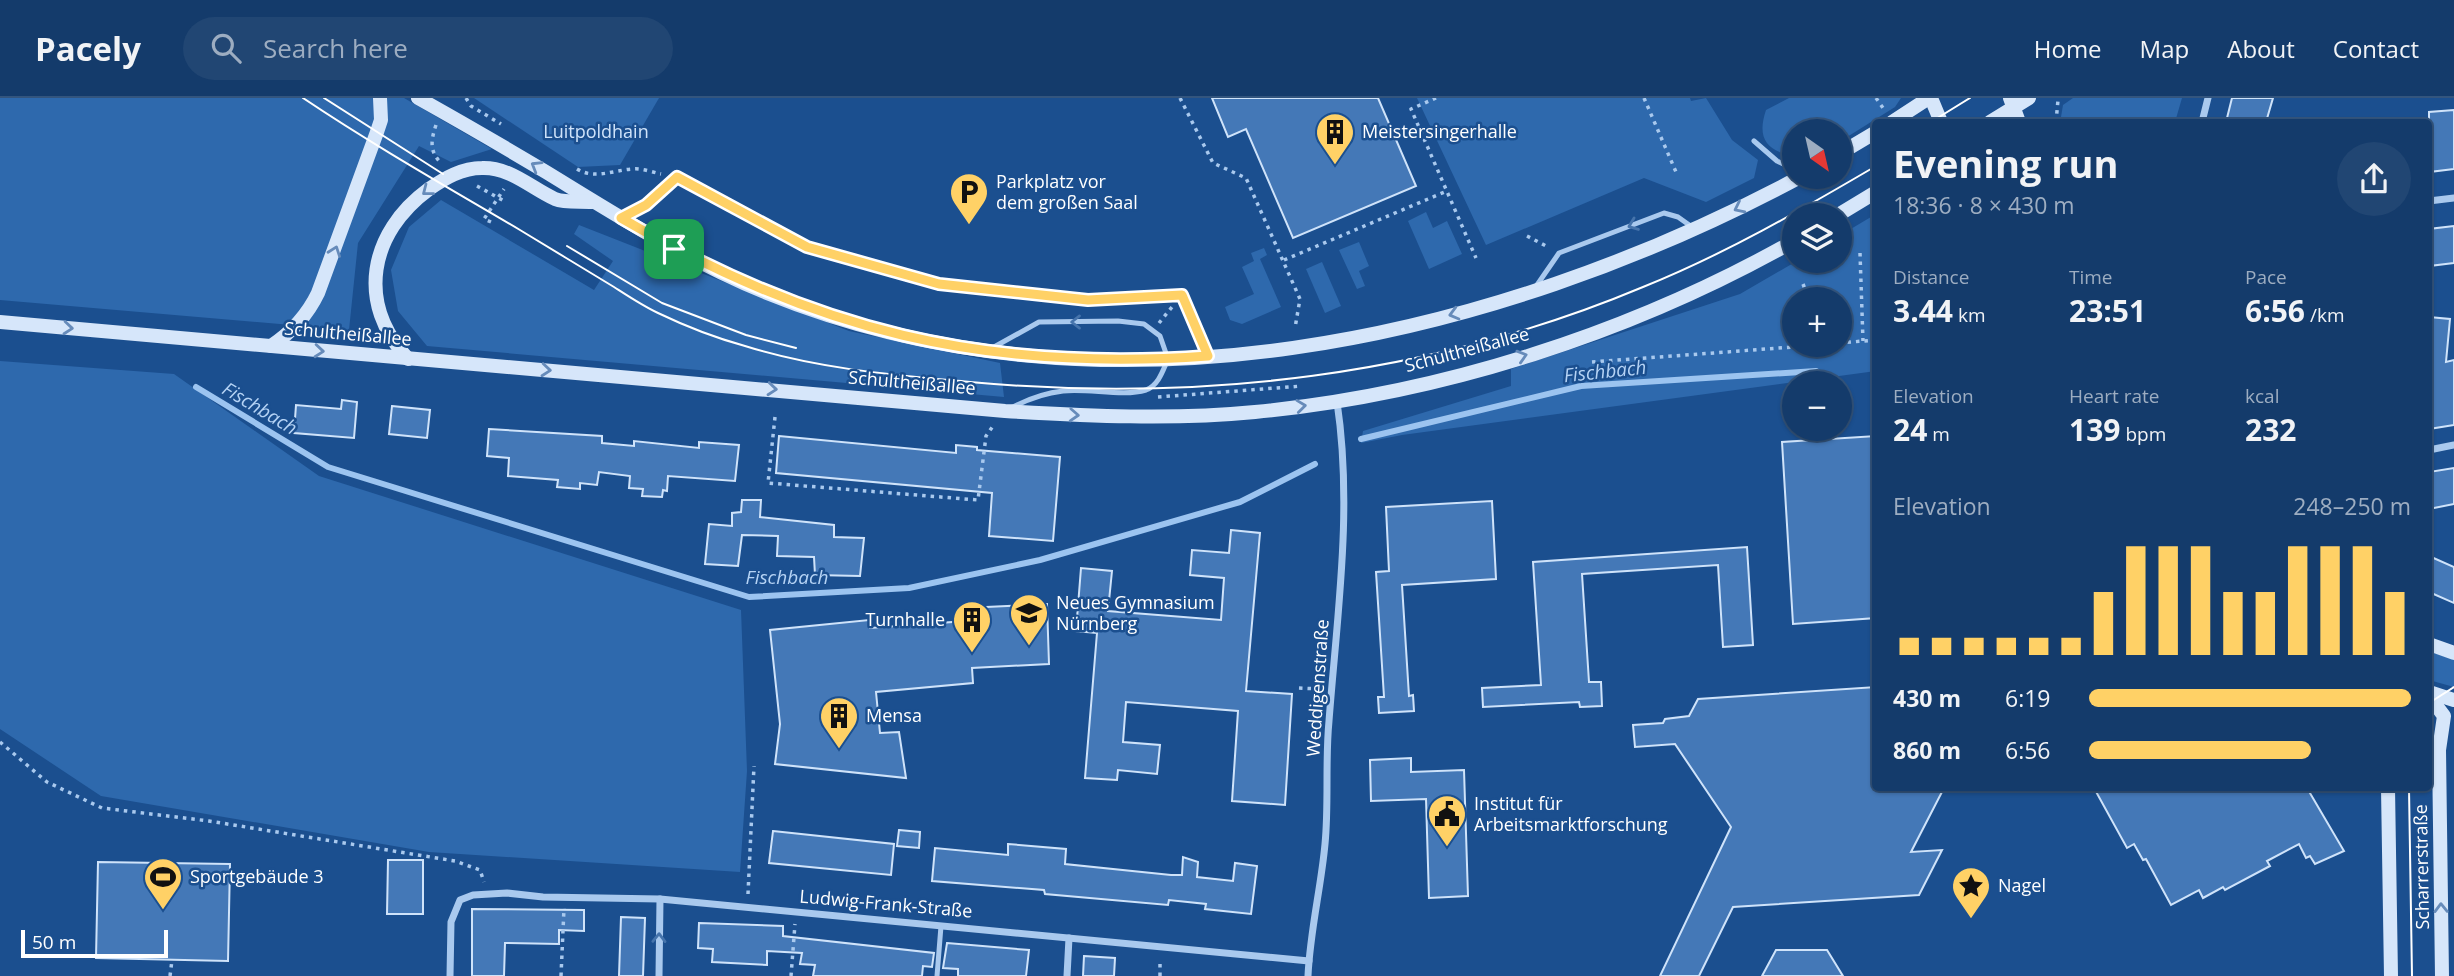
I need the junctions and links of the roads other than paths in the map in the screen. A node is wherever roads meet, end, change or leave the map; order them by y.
1 (380, 98) edge
2 (418, 98) edge
3 (1930, 98) edge
4 (2029, 98) edge
5 (2208, 98) edge
6 (2011, 103) edge
7 (1897, 119) edge
8 (1940, 119) edge
9 (1993, 119) edge
10 (2203, 119) edge
11 (1872, 134) edge
12 (1754, 141) dead end
13 (1852, 146) edge
14 (1782, 163) edge
15 (1782, 186) edge
16 (1872, 194) edge
17 (2454, 198) edge
18 (2432, 201) edge
19 (594, 202) junction
20 (1852, 207) edge
21 (621, 218) junction
22 (1695, 229) junction
23 (1782, 247) edge
24 (1532, 291) junction
25 (0, 322) edge
26 (271, 346) junction
27 (985, 352) junction
28 (1208, 356) junction
29 (408, 359) junction
30 (1168, 359) junction
31 (1337, 401) junction
32 (1005, 411) junction
33 (2454, 445) edge
34 (2432, 449) edge
35 (2432, 646) edge
36 (2454, 653) edge
37 (2432, 696) edge
38 (2451, 707) edge
39 (2388, 791) edge
40 (660, 899) junction
41 (941, 926) junction
42 (1069, 938) junction
43 (1309, 961) junction
44 (450, 976) edge
45 (659, 976) edge
46 (937, 976) edge
47 (1067, 976) edge
48 (1308, 976) edge
49 (2391, 976) edge
50 (2442, 976) edge

26 -> 1 main road
19 -> 2 main road
3 - 7 main road
3 - 8 main road
4 - 6 main road
5 - 10 street
6 - 9 main road
11 - 13 main road
12 - 14 lane
15 -> 22 main road
16 - 20 main road
17 - 18 street
19 - 21 main road
19 -> 29 main road
21 - 27 main road
21 - 28 lane
22 - 24 main road
22 -> 24 lane
31 -> 23 main road, Schultheißallee
24 -> 28 main road
25 -> 26 main road, Schultheißallee
26 -> 29 main road, Schultheißallee
27 - 30 main road
30 -> 27 lane
28 - 30 main road
29 -> 32 main road, Schultheißallee
30 - 32 lane
32 -> 31 main road, Schultheißallee
31 - 43 street, Weddigenstraße
33 - 34 street
35 - 36 main road
37 - 38 main road, Scharrerstraße
50 -> 38 main road, Scharrerstraße
39 - 49 main road, Scharrerstraße
40 - 41 street, Ludwig-Frank-Straße
40 - 44 street, Ludwig-Frank-Straße
45 -> 40 street
41 - 42 street, Ludwig-Frank-Straße
41 - 46 lane
42 - 43 street, Ludwig-Frank-Straße
42 - 47 street
43 - 48 street, Weddigenstraße

